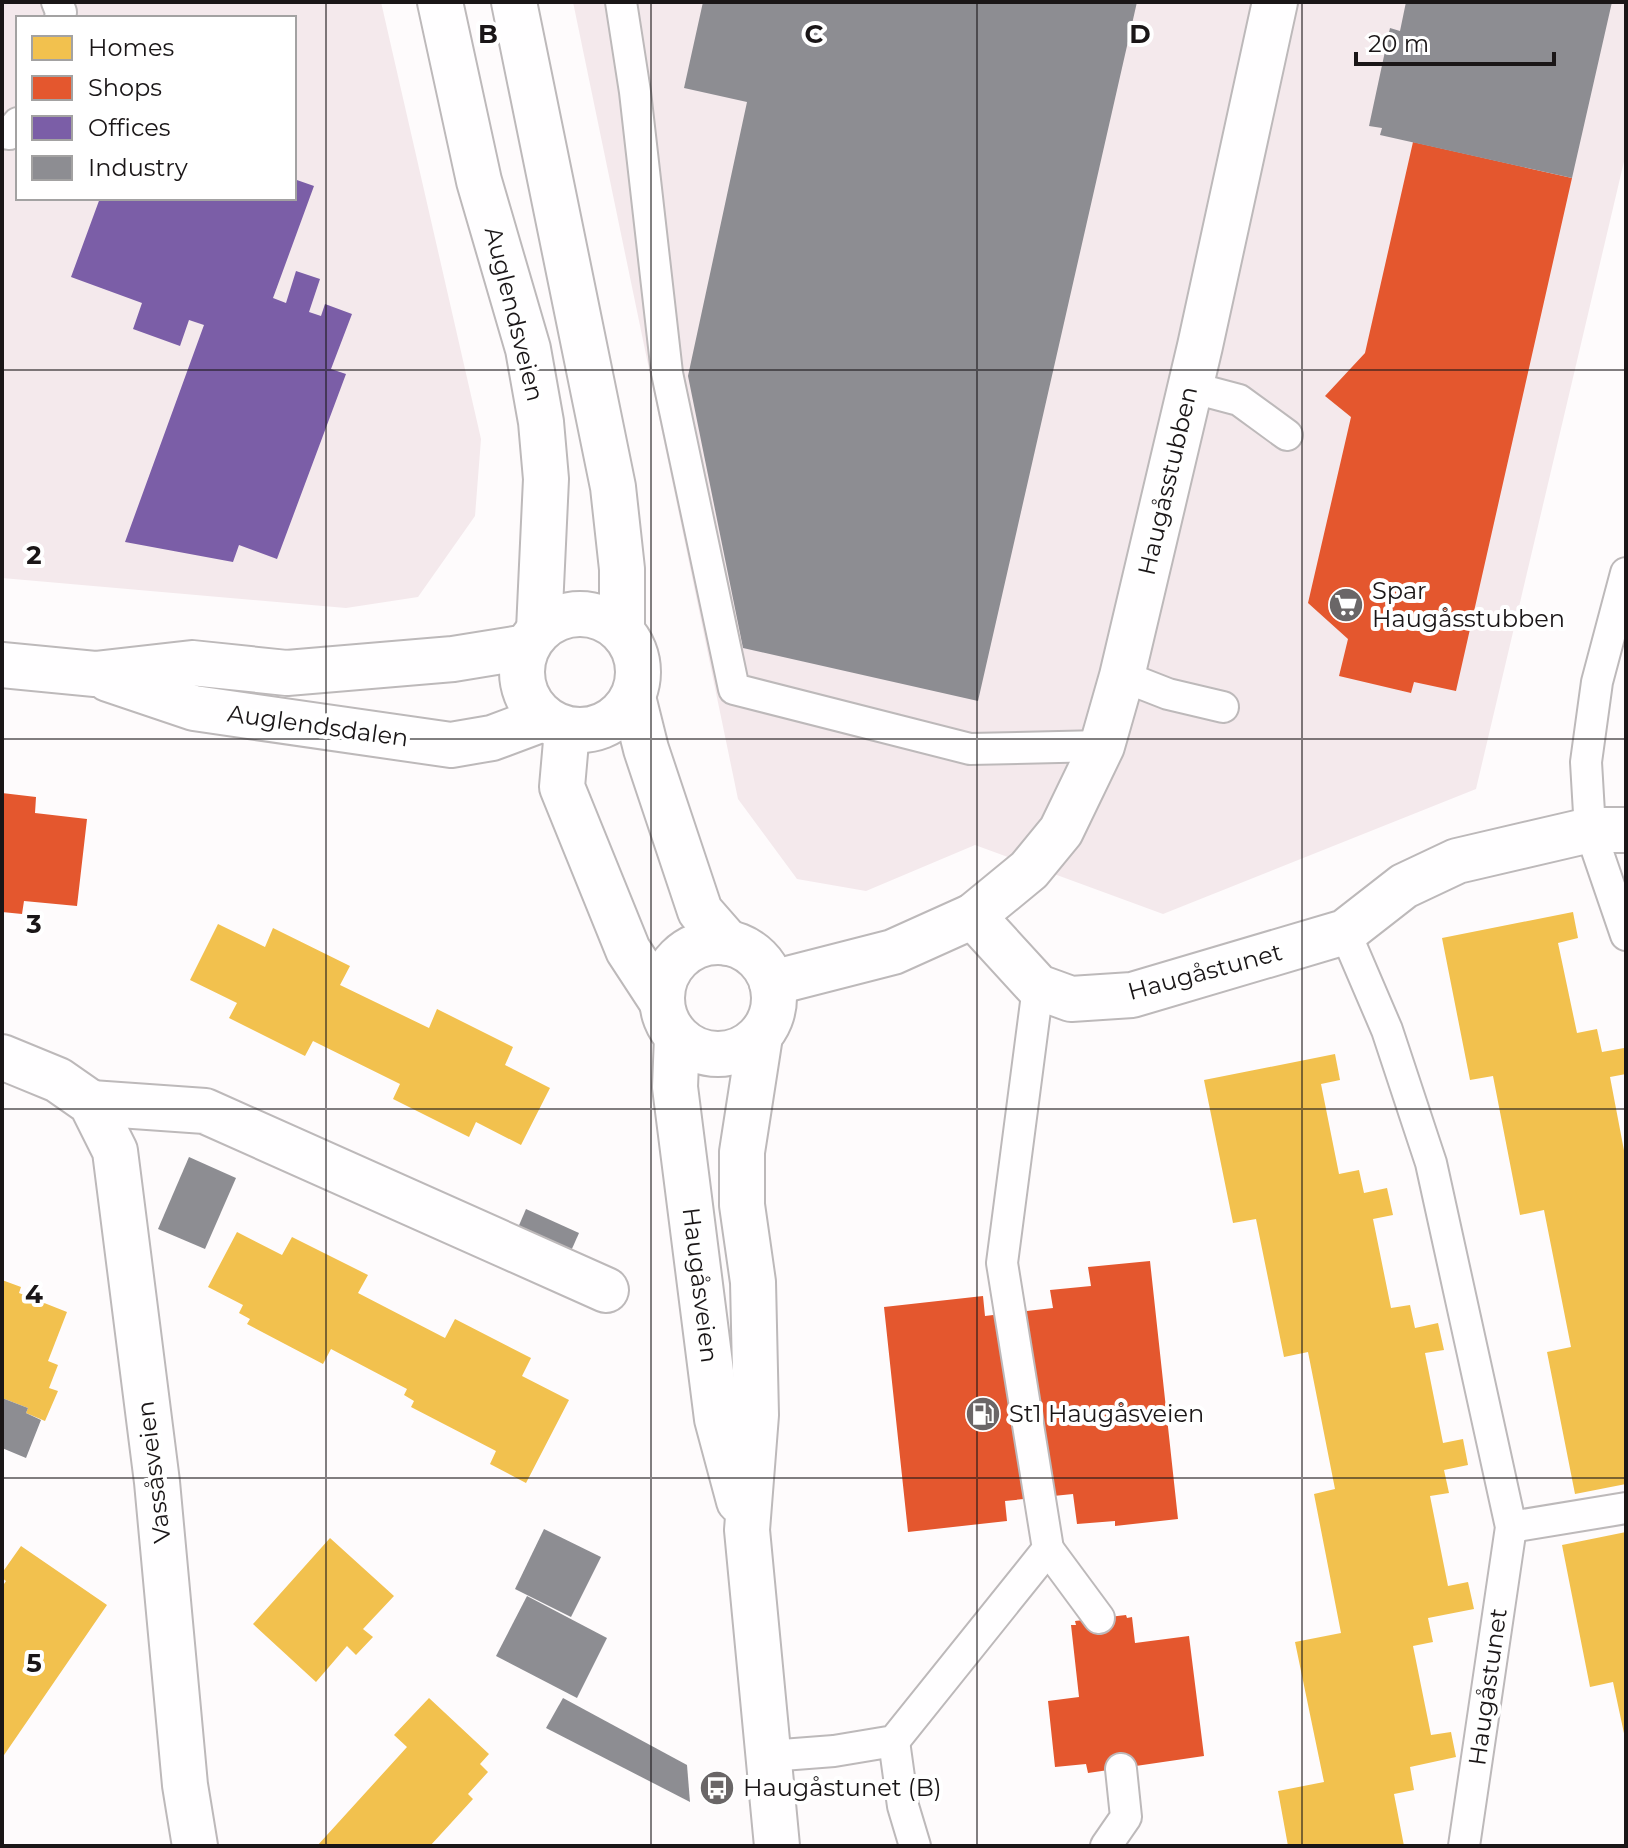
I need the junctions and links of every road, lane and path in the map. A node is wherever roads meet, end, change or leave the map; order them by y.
1 (440, 2) edge
2 (514, 2) edge
3 (621, 2) edge
4 (1275, 2) edge
5 (1190, 387) junction
6 (1287, 435) dead end
7 (1626, 573) edge
8 (622, 631) junction
9 (533, 638) junction
10 (2, 665) edge
11 (95, 674) junction
12 (1122, 676) junction
13 (633, 697) junction
14 (1223, 707) dead end
15 (555, 724) junction
16 (1102, 746) junction
17 (1608, 830) edge
18 (973, 916) junction
19 (1345, 932) junction
20 (1626, 935) edge
21 (728, 943) junction
22 (772, 983) junction
23 (1038, 987) junction
24 (670, 1019) junction
25 (760, 1036) junction
26 (2, 1057) edge
27 (91, 1103) junction
28 (606, 1290) dead end
29 (1626, 1508) edge
30 (1511, 1527) junction
31 (747, 1530) junction
32 (1048, 1549) junction
33 (1099, 1618) dead end
34 (894, 1741) junction
35 (769, 1756) junction
36 (1121, 1769) dead end
37 (195, 1846) edge
38 (777, 1846) edge
39 (915, 1846) edge
40 (1106, 1846) edge
41 (1464, 1846) edge

1 - 9 main road, Auglendsveien
2 - 8 main road
3 - 16 lane
4 - 5 main road, Haugåsstubben
5 - 6 lane
5 - 12 main road, Haugåsstubben
7 - 17 lane
8 - 9 main road
8 - 13 main road
9 - 11 main road, Auglendsdalen
9 - 15 main road
10 - 11 main road, Auglendsdalen
11 - 15 main road, Auglendsdalen
12 - 14 lane
12 - 16 main road, Haugåsstubben
13 - 15 main road
13 - 21 main road
15 - 24 main road
16 - 18 main road, Haugåsstubben
17 - 19 main road, Haugåstunet
17 - 20 lane
18 - 22 main road
18 - 23 main road
19 - 23 main road, Haugåstunet
19 - 30 lane, Haugåstunet
21 - 22 main road
21 - 24 main road
22 - 25 main road
23 - 32 lane
24 - 25 main road
24 - 31 main road, Haugåsveien
25 - 31 main road, Haugåsveien
26 - 27 main road, Vassåsveien
27 - 28 main road
27 - 37 main road, Vassåsveien
29 - 30 lane
30 - 41 lane, Haugåstunet
31 - 35 main road, Haugåsveien
32 - 33 lane
32 - 34 lane
34 - 35 lane
34 - 39 lane
35 - 38 main road, Haugåsveien
36 - 40 lane

